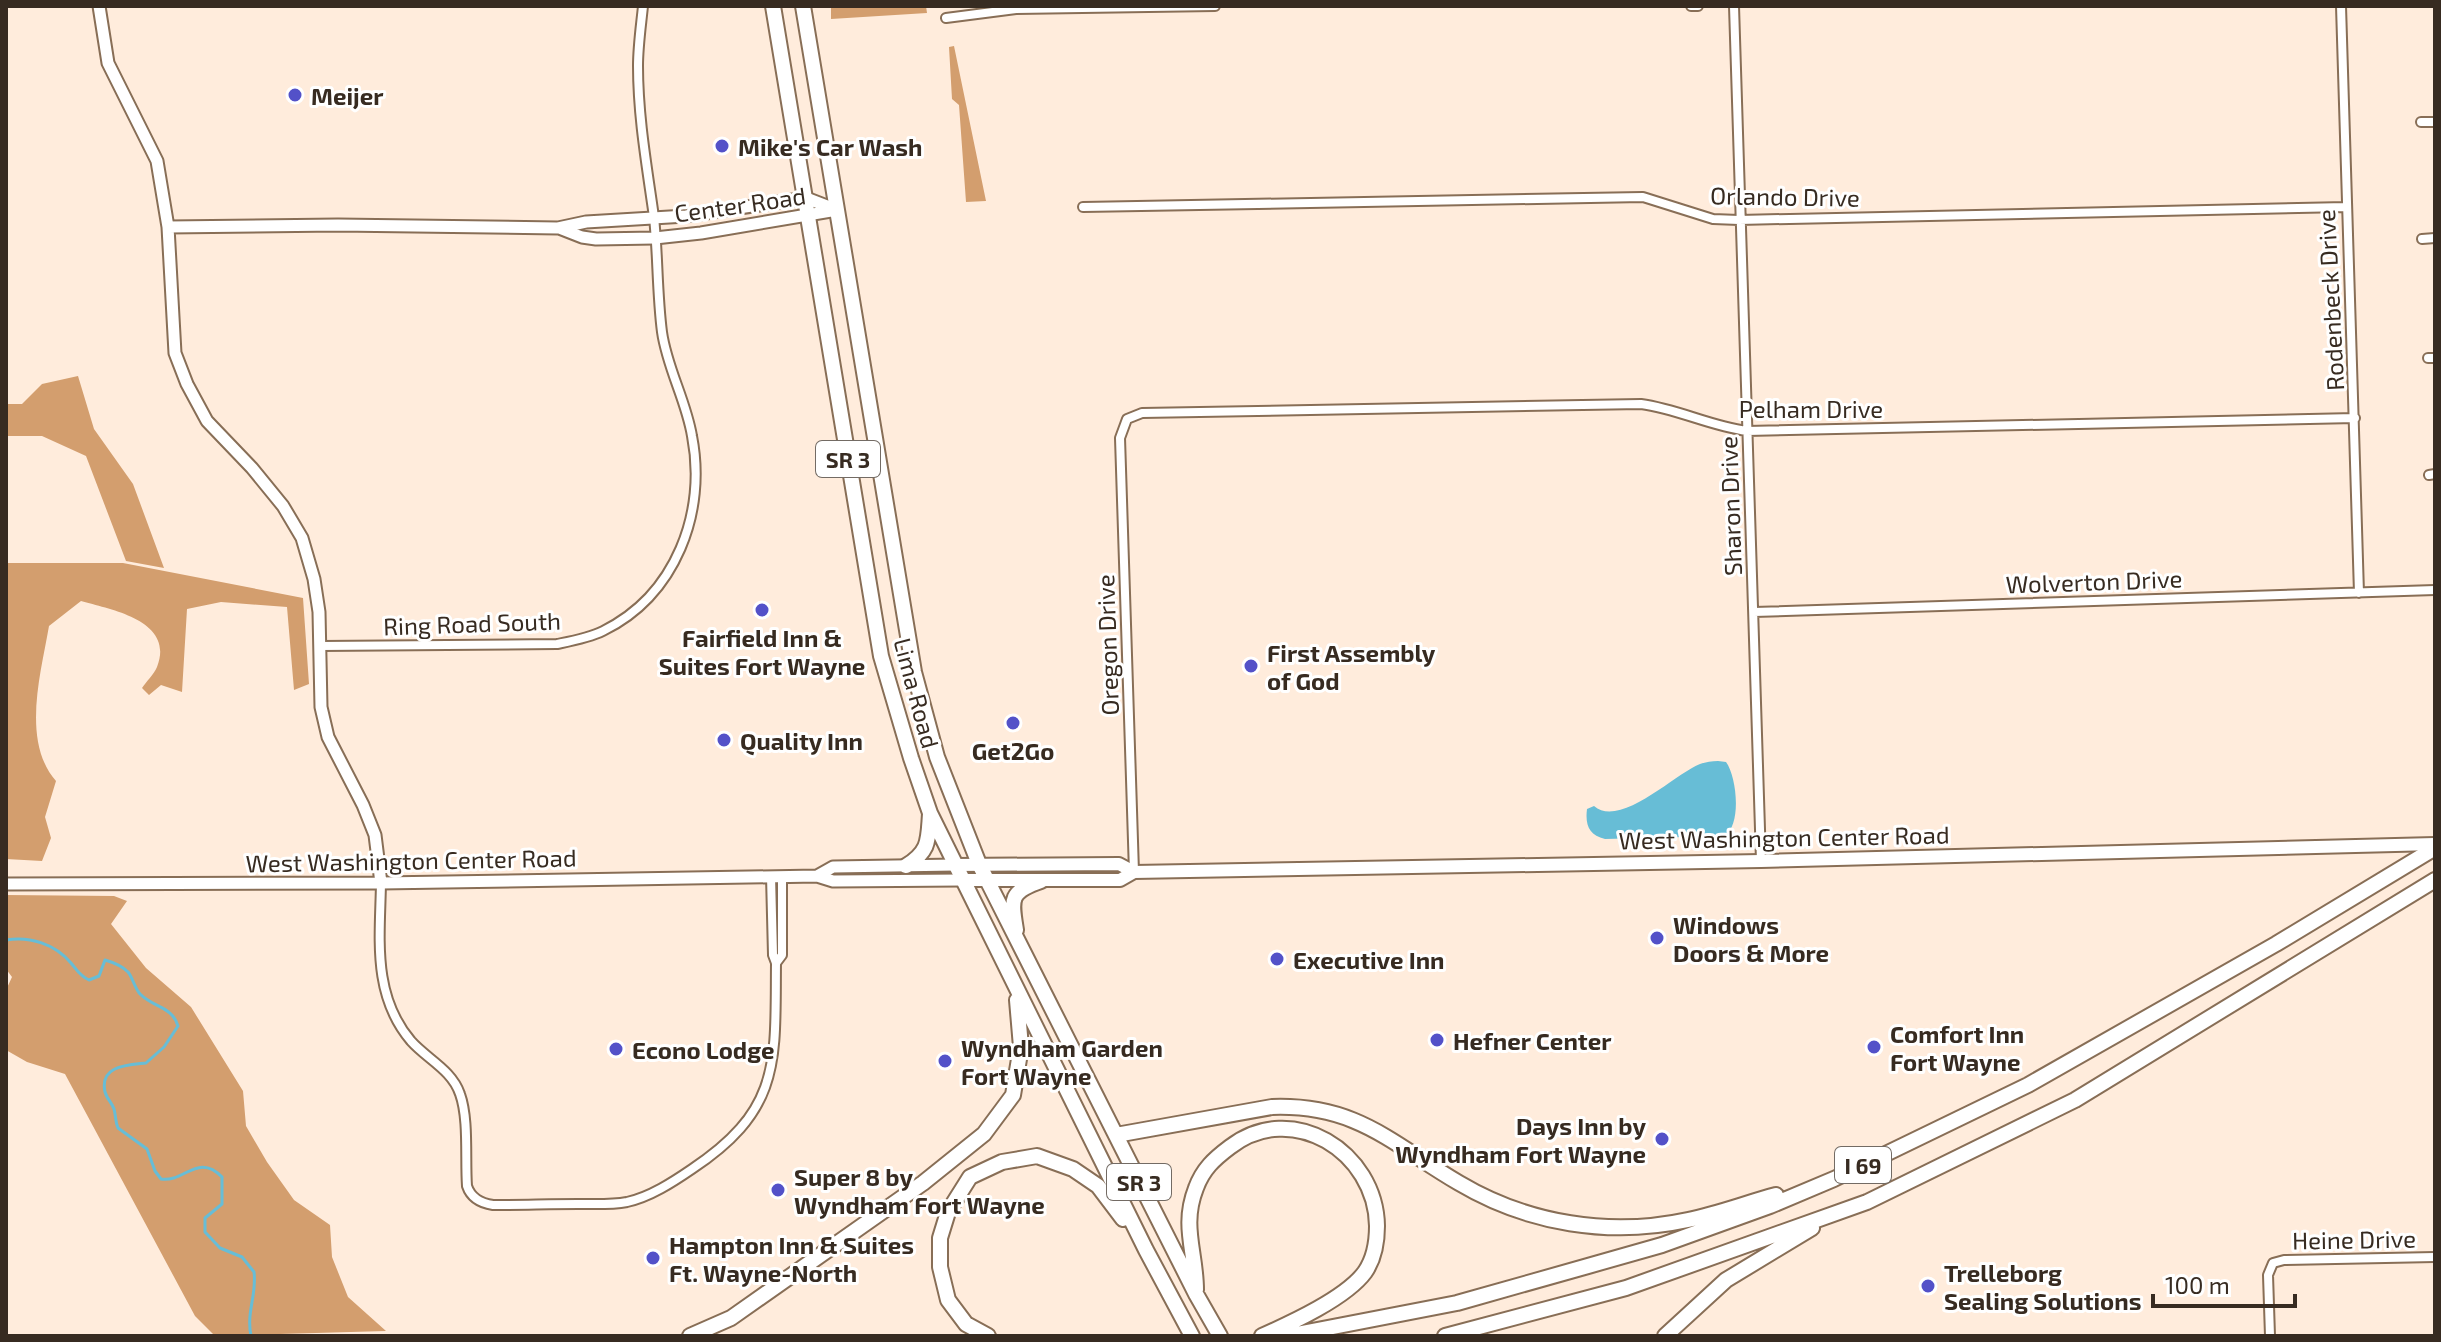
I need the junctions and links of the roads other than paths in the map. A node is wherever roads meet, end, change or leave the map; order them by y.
1 (99, 6) edge
2 (643, 6) edge
3 (773, 6) edge
4 (803, 6) edge
5 (1215, 6) edge
6 (1691, 6) edge
7 (1698, 6) edge
8 (1734, 6) edge
9 (2341, 6) edge
10 (946, 18) dead end
11 (2421, 122) dead end
12 (2435, 122) edge
13 (806, 198) junction
14 (1083, 207) dead end
15 (2346, 207) junction
16 (837, 210) junction
17 (809, 217) junction
18 (654, 219) junction
19 (1739, 220) junction
20 (168, 227) junction
21 (558, 228) junction
22 (655, 238) junction
23 (2435, 238) edge
24 (2422, 239) dead end
25 (2355, 418) junction
26 (1127, 419) joint
27 (1747, 431) junction
28 (2435, 590) edge
29 (2359, 593) junction
30 (1754, 612) junction
31 (321, 646) junction
32 (930, 813) junction
33 (2435, 846) edge
34 (1761, 861) junction
35 (979, 864) junction
36 (955, 865) junction
37 (906, 866) junction
38 (1134, 872) junction
39 (777, 876) junction
40 (817, 876) junction
41 (962, 880) junction
42 (987, 880) junction
43 (2435, 880) edge
44 (1041, 881) junction
45 (381, 883) junction
46 (6, 884) edge
47 (1019, 947) junction
48 (1016, 991) junction
49 (1116, 1135) junction
50 (1834, 1179) junction
51 (1841, 1211) junction
52 (1146, 1250) junction
53 (2435, 1257) edge
54 (1198, 1298) junction
55 (690, 1336) edge
56 (988, 1336) edge
57 (1192, 1336) edge
58 (1220, 1336) edge
59 (1262, 1336) edge
60 (1286, 1336) edge
61 (1445, 1336) edge
62 (1665, 1336) edge
63 (2270, 1336) edge

1 - 20 street
2 - 18 street, Ring Road South
3 - 13 highway, Lima Road / SR 3
4 - 16 highway, Lima Road / SR 3
5 - 10 street
6 - 7 street
8 - 19 street, Sharon Drive
9 - 15 street, Rodenbeck Drive
11 - 12 street
13 - 16 street, Center Road
13 - 17 highway, Lima Road / SR 3
13 - 18 street, Center Road
14 - 19 street, Orlando Drive
15 - 19 street, Orlando Drive
15 - 25 street, Rodenbeck Drive
16 - 17 street, Center Road
16 - 35 highway, Lima Road / SR 3
17 - 22 street, Center Road
17 - 32 highway, Lima Road / SR 3
18 - 21 street, Center Road
18 - 22 street, Ring Road South
19 - 27 street, Sharon Drive
20 - 21 street, Center Road
20 - 31 street
21 - 22 street, Center Road
22 - 31 street, Ring Road South
23 - 24 street
25 - 27 street, Pelham Drive
25 - 29 street, Rodenbeck Drive
26 - 27 street, Pelham Drive
26 - 38 street, Oregon Drive
27 - 30 street, Sharon Drive
28 - 29 street, Wolverton Drive
29 - 30 street, Wolverton Drive
30 - 34 street, Sharon Drive
31 - 45 street
32 - 36 highway, Lima Road / SR 3
32 - 37 highway
33 - 34 main road, West Washington Center Road
33 - 50 highway, I 69
34 - 38 main road, West Washington Center Road
35 - 36 main road, West Washington Center Road
35 - 38 main road, West Washington Center Road
35 - 42 highway, Lima Road / SR 3
36 - 37 street, West Washington Center Road
36 - 41 highway, Lima Road / SR 3
37 - 40 street, West Washington Center Road
38 - 44 main road, West Washington Center Road
39 - 40 street, West Washington Center Road
39 - 45 street, West Washington Center Road
39 - 45 street
40 - 41 street, West Washington Center Road
41 - 42 main road, West Washington Center Road
41 - 48 highway, Lima Road / SR 3
42 - 44 main road, West Washington Center Road
42 - 47 highway, Lima Road / SR 3
43 - 51 highway, I 69
44 - 47 highway
45 - 46 street, West Washington Center Road
47 - 49 highway, Lima Road / SR 3
48 - 52 highway, Lima Road / SR 3
48 - 55 highway
49 - 50 highway
49 - 54 highway, Lima Road / SR 3
50 - 60 highway, I 69
51 - 61 highway, I 69
51 - 62 highway
52 - 56 highway
52 - 57 highway, Lima Road
53 - 63 street, Heine Drive
54 - 58 highway, Lima Road
54 - 59 highway

